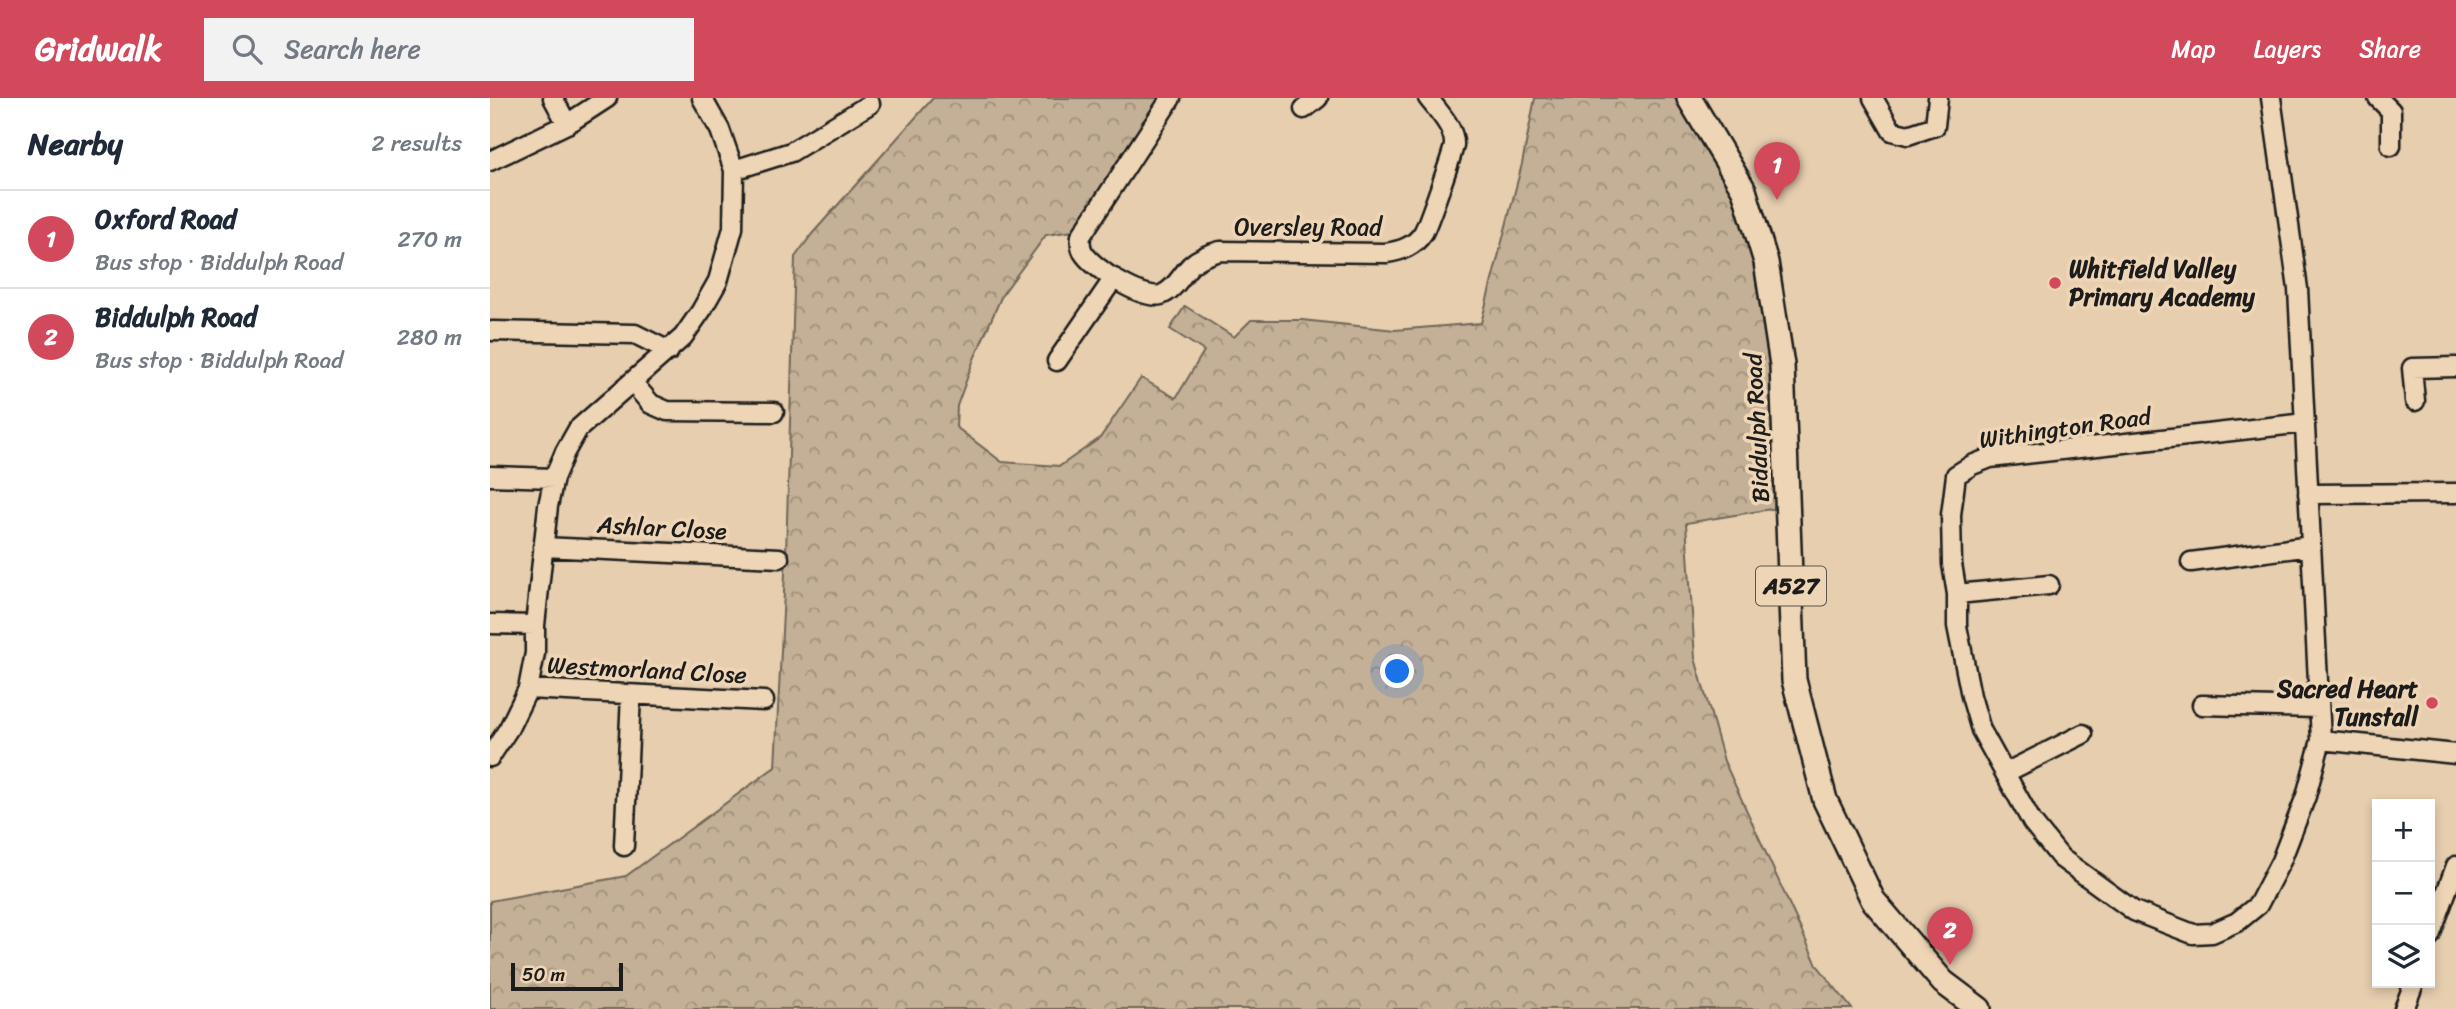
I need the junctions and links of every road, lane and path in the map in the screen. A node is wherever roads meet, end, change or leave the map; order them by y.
1 (553, 98) edge
2 (607, 98) edge
3 (702, 98) edge
4 (1171, 98) edge
5 (1428, 98) edge
6 (1689, 98) edge
7 (1873, 98) edge
8 (1938, 98) edge
9 (2271, 98) edge
10 (2378, 98) edge
11 (870, 104) dead end
12 (567, 124) junction
13 (2390, 145) dead end
14 (490, 161) edge
15 (734, 170) junction
16 (1114, 278) junction
17 (492, 331) dead end
18 (669, 351) junction
19 (1057, 361) dead end
20 (2456, 367) edge
21 (632, 382) junction
22 (2415, 401) dead end
23 (774, 412) dead end
24 (2305, 423) junction
25 (490, 476) edge
26 (554, 478) junction
27 (2456, 493) edge
28 (2308, 494) junction
29 (543, 547) junction
30 (2311, 547) junction
31 (779, 558) dead end
32 (2191, 562) dead end
33 (2049, 585) dead end
34 (1957, 594) junction
35 (490, 624) edge
36 (535, 625) junction
37 (528, 689) junction
38 (631, 695) junction
39 (764, 701) dead end
40 (2202, 705) dead end
41 (2319, 708) junction
42 (2083, 734) dead end
43 (2321, 740) junction
44 (2456, 754) edge
45 (490, 757) edge
46 (2005, 773) junction
47 (624, 846) dead end
48 (2456, 868) edge
49 (2434, 925) edge
50 (2412, 988) edge
51 (1979, 1009) edge
52 (2404, 1009) edge

1 - 12 street
2 - 12 street
3 - 15 street
4 - 16 street, Oversley Road
5 - 16 street, Oversley Road
6 - 51 main road, Biddulph Road / A527
7 - 8 street
9 - 24 street, Withington Road
10 - 13 street
11 - 15 street
12 - 14 street
15 - 18 street
16 - 19 street
17 - 18 street
18 - 21 street
20 - 22 street
21 - 23 street
21 - 26 street
24 - 28 street, Withington Road
24 - 34 street, Withington Road
25 - 26 street
26 - 29 street
27 - 28 street
28 - 30 street, Withington Road
29 - 31 street, Ashlar Close
29 - 36 street
30 - 32 street
30 - 41 street, Withington Road
33 - 34 street
34 - 46 street, Withington Road
35 - 36 street
36 - 37 street
37 - 38 street, Westmorland Close
37 - 45 street
38 - 39 street, Westmorland Close
38 - 47 street
40 - 41 street
41 - 43 street, Withington Road
42 - 46 street
43 - 44 street
43 - 46 street, Withington Road
48 - 49 street
50 - 52 street

